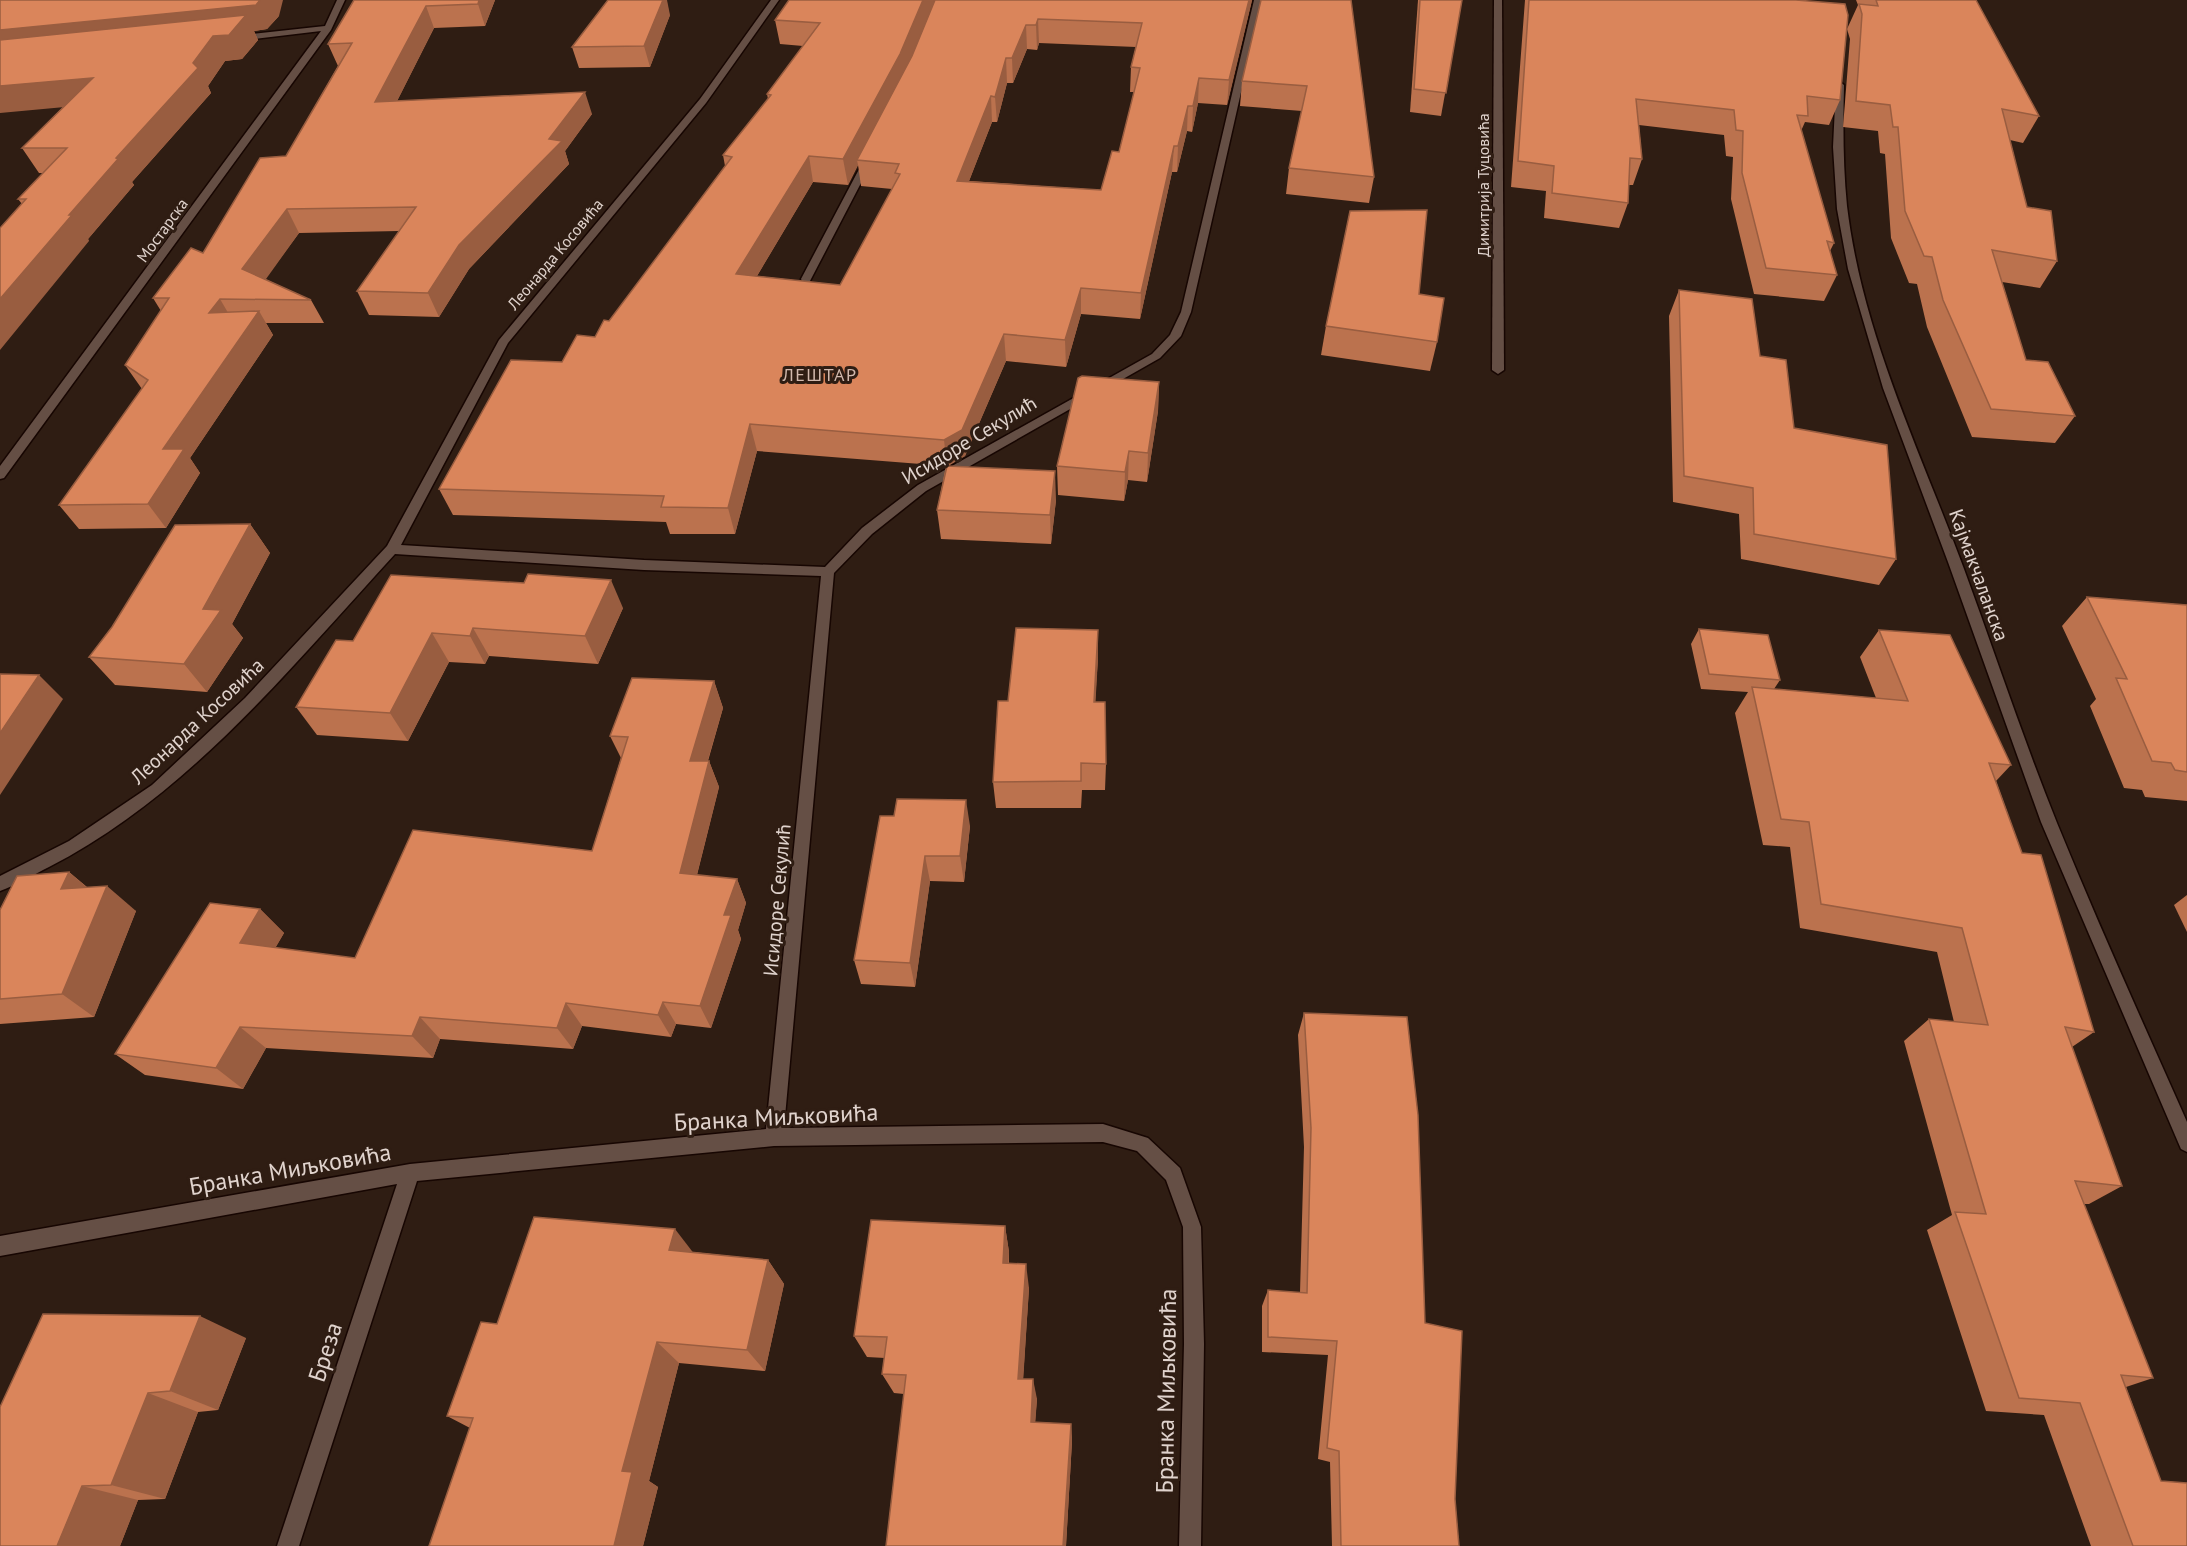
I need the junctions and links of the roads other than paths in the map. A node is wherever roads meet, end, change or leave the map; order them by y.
1 (341, 0) edge
2 (775, 0) edge
3 (1258, 0) edge
4 (1498, 0) edge
5 (328, 28) junction
6 (223, 39) edge
7 (1842, 72) edge
8 (876, 143) edge
9 (806, 279) edge
10 (1498, 370) dead end
11 (0, 475) edge
12 (392, 549) junction
13 (828, 572) junction
14 (0, 884) edge
15 (774, 1137) junction
16 (2187, 1143) edge
17 (410, 1173) junction
18 (0, 1245) edge
19 (288, 1546) edge
20 (1190, 1546) edge

1 - 5 street, Мостарска
2 - 12 street, Леонарда Косовића
3 - 13 street, Исидоре Секулић
4 - 10 street, Димитрија Туцовића
5 - 6 street
5 - 11 street, Мостарска
7 - 16 street, Кајмакчаланска
8 - 9 street
12 - 13 street
12 - 14 street, Леонарда Косовића
13 - 15 street, Исидоре Секулић
15 - 17 street, Бранка Миљковића
15 - 20 street, Бранка Миљковића
17 - 18 street, Бранка Миљковића
17 - 19 street, Бреза

